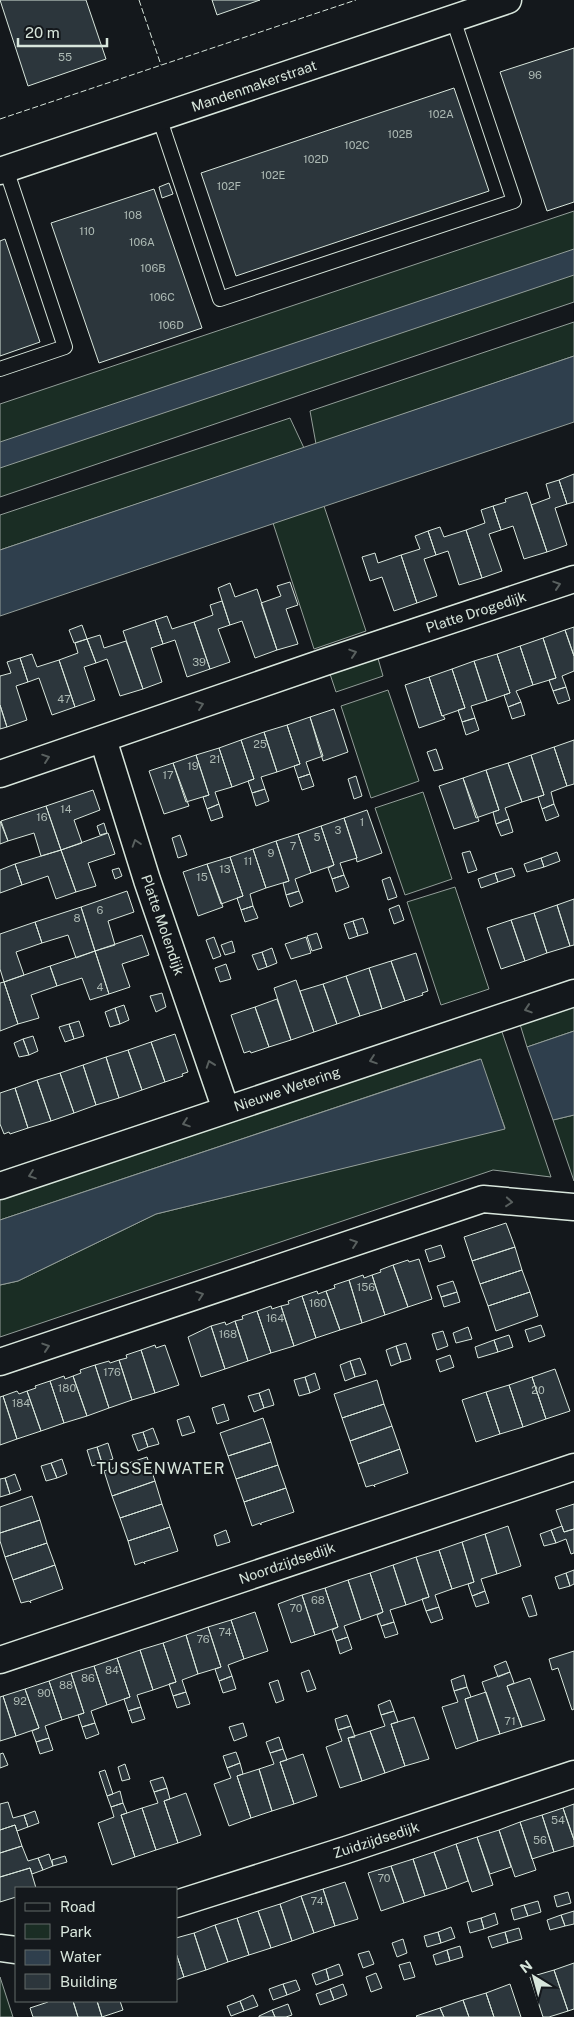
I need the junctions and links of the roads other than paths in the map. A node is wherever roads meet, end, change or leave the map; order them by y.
1 (508, 0) edge
2 (453, 19) junction
3 (160, 117) junction
4 (3, 170) edge
5 (0, 369) edge
6 (574, 579) edge
7 (103, 739) junction
8 (0, 774) edge
9 (574, 993) edge
10 (226, 1110) junction
11 (0, 1186) edge
12 (574, 1207) edge
13 (0, 1362) edge
14 (574, 1467) edge
15 (0, 1660) edge
16 (574, 1774) edge
17 (178, 1903) edge
18 (0, 1948) edge
19 (15, 1950) edge

1 - 2 street, Mandenmakerstraat
2 - 3 street, Mandenmakerstraat
2 - 3 lane
3 - 4 street, Mandenmakerstraat
4 - 5 lane
7 -> 6 street, Platte Drogedijk
8 -> 7 street
10 -> 7 street, Platte Molendijk
9 -> 10 street, Nieuwe Wetering
10 -> 11 street, Nieuwe Wetering
13 -> 12 street
14 - 15 street, Noordzijdsedijk
16 - 17 street, Zuidzijdsedijk
18 - 19 street

